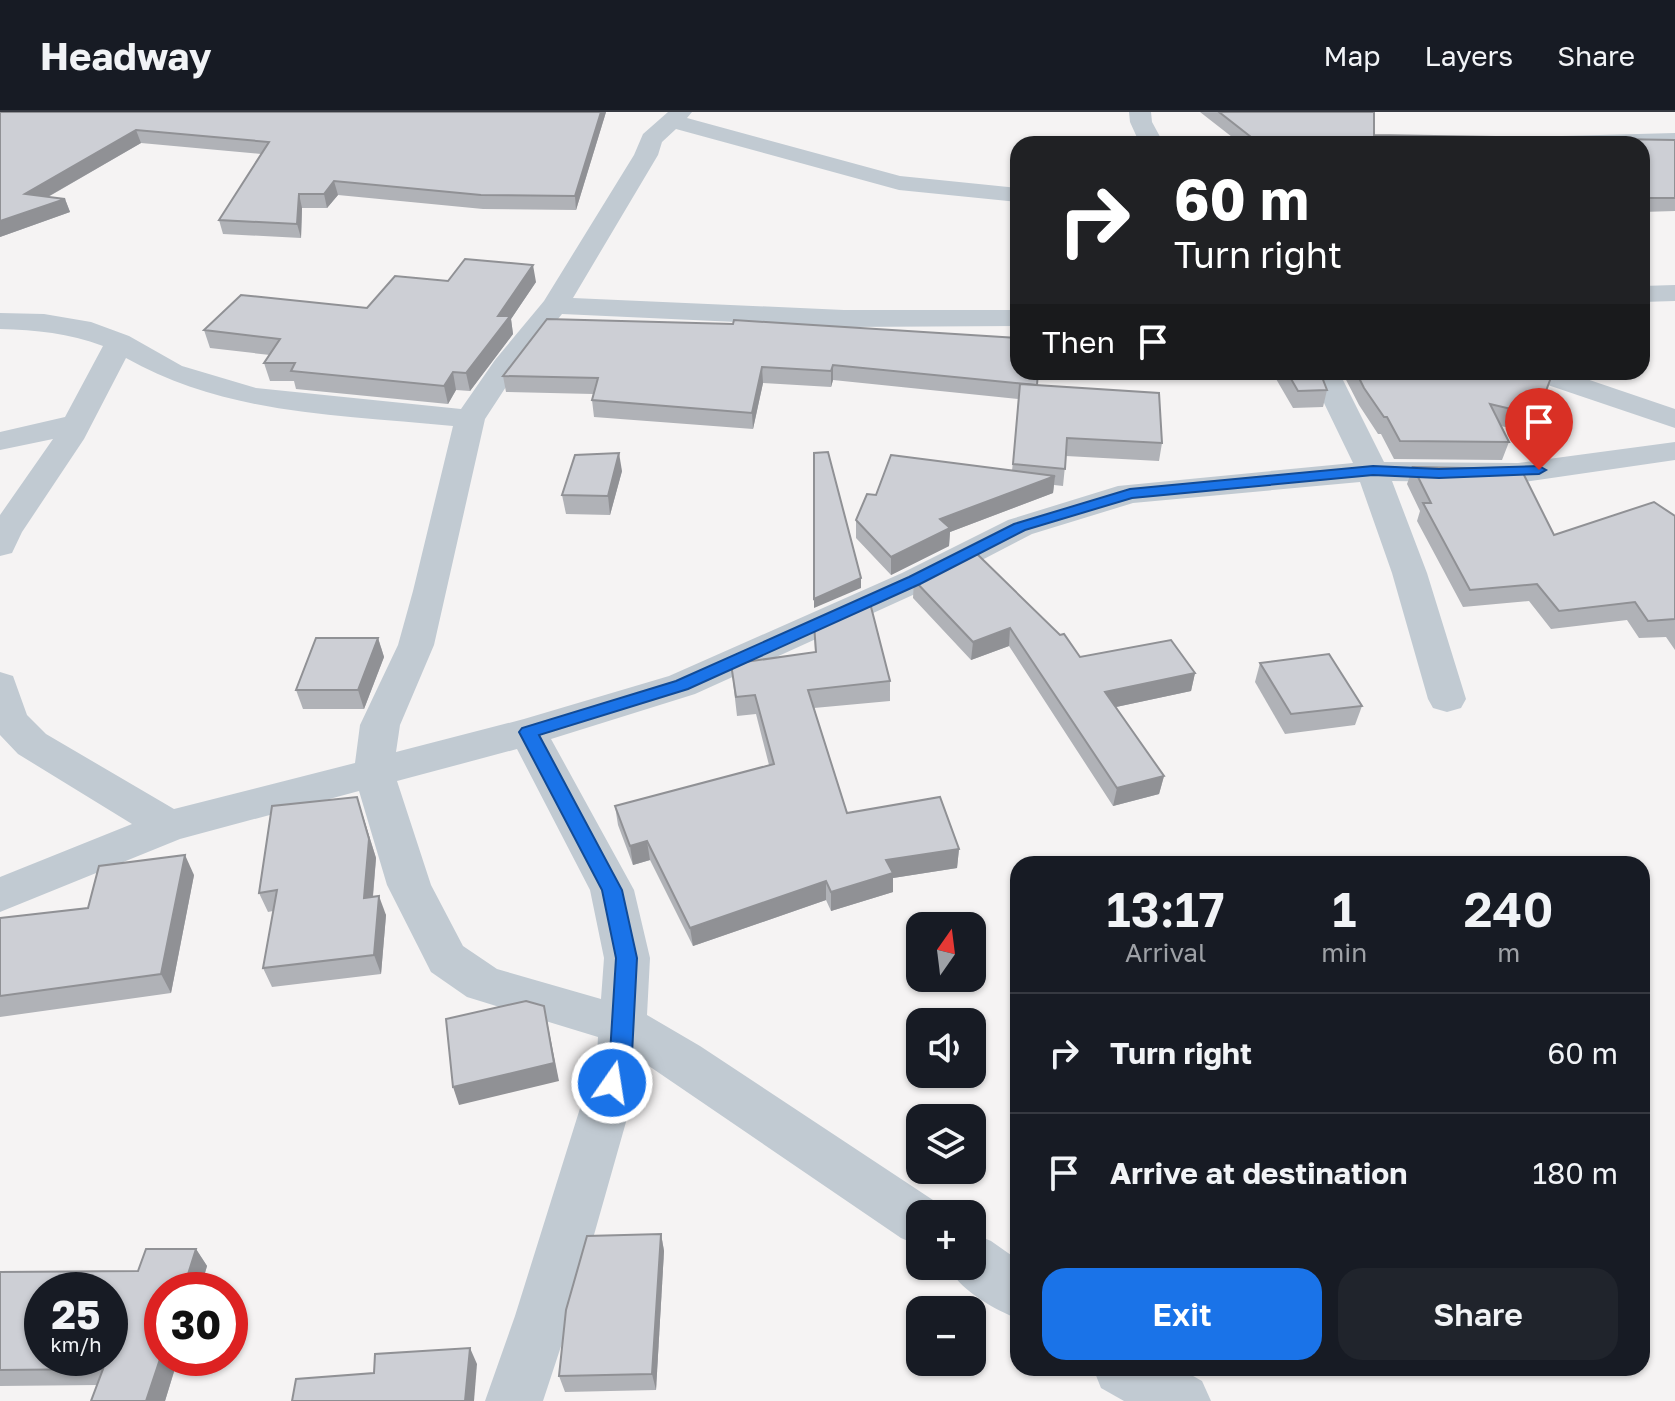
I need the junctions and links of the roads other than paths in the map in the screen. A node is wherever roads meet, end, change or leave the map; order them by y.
1 (1140, 112) edge
2 (676, 117) edge
3 (1148, 136) edge
4 (1675, 140) edge
5 (1650, 141) edge
6 (899, 183) junction
7 (1010, 194) edge
8 (1010, 212) edge
9 (1675, 293) edge
10 (1650, 294) edge
11 (555, 305) junction
12 (1010, 318) edge
13 (0, 321) edge
14 (119, 342) junction
15 (1328, 380) edge
16 (1560, 380) edge
17 (470, 419) junction
18 (1675, 419) edge
19 (77, 424) junction
20 (0, 441) edge
21 (1675, 451) edge
22 (1373, 471) junction
23 (0, 546) edge
24 (0, 685) edge
25 (1447, 699) dead end
26 (528, 732) junction
27 (374, 772) junction
28 (169, 826) junction
29 (0, 895) edge
30 (623, 1025) junction
31 (906, 1212) edge
32 (986, 1269) edge
33 (1010, 1286) edge
34 (1136, 1376) edge
35 (514, 1401) edge
36 (1182, 1401) edge

1 - 3 street
2 - 6 street
2 - 11 street
4 - 5 street
6 - 7 street
6 - 8 street
9 - 10 street
11 - 12 street
11 - 17 street
13 - 14 street
14 - 17 street
14 - 19 street
15 - 22 street
16 - 18 street
17 - 27 street
19 - 20 street
19 - 23 street
21 - 22 street
22 - 25 street
22 - 26 street
24 - 28 street
26 - 27 street
26 - 30 street
27 - 28 street
27 - 30 street
28 - 29 street
30 - 31 street
30 - 35 street
32 - 33 street
34 - 36 street

